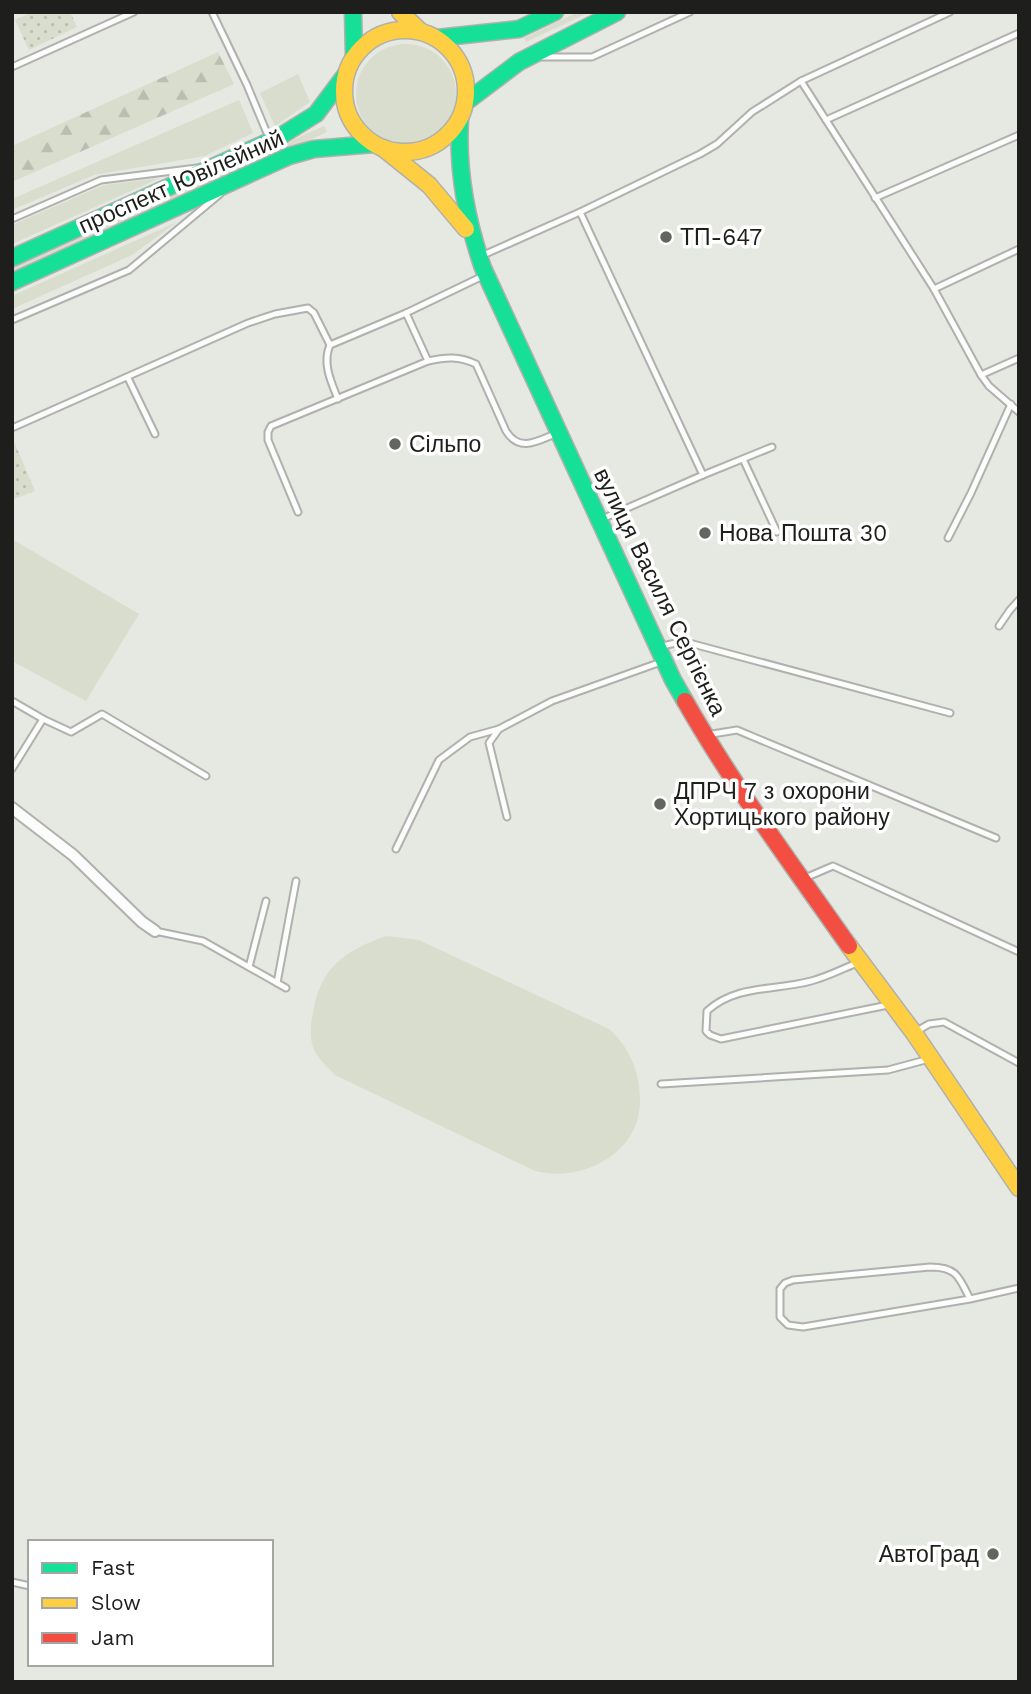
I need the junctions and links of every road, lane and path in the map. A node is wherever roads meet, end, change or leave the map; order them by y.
1 (134, 12) edge
2 (212, 12) edge
3 (353, 12) edge
4 (400, 12) edge
5 (555, 12) edge
6 (617, 12) edge
7 (690, 12) edge
8 (950, 12) edge
9 (420, 31) junction
10 (1019, 33) edge
11 (437, 38) junction
12 (527, 56) junction
13 (354, 57) junction
14 (12, 67) edge
15 (346, 74) junction
16 (801, 80) junction
17 (466, 102) junction
18 (460, 120) junction
19 (826, 120) junction
20 (1019, 135) edge
21 (270, 141) junction
22 (379, 146) junction
23 (218, 165) junction
24 (237, 180) junction
25 (876, 198) junction
26 (580, 212) junction
27 (12, 219) edge
28 (470, 233) junction
29 (1019, 249) edge
30 (479, 257) junction
31 (12, 258) edge
32 (486, 275) junction
33 (12, 282) edge
34 (934, 289) junction
35 (406, 313) junction
36 (12, 320) edge
37 (330, 345) junction
38 (1019, 358) edge
39 (428, 361) junction
40 (981, 375) junction
41 (128, 378) junction
42 (338, 399) junction
43 (1011, 404) junction
44 (1019, 412) edge
45 (12, 428) edge
46 (558, 432) junction
47 (155, 434) dead end
48 (772, 447) dead end
49 (743, 459) junction
50 (703, 475) junction
51 (298, 512) dead end
52 (598, 520) junction
53 (777, 532) dead end
54 (948, 538) dead end
55 (1019, 600) edge
56 (999, 626) dead end
57 (661, 654) junction
58 (12, 701) edge
59 (950, 713) dead end
60 (43, 719) junction
61 (499, 729) junction
62 (705, 736) junction
63 (12, 769) edge
64 (206, 776) dead end
65 (12, 808) edge
66 (507, 817) dead end
67 (996, 838) dead end
68 (396, 849) dead end
69 (804, 879) junction
70 (296, 881) dead end
71 (266, 901) dead end
72 (155, 931) joint
73 (1019, 952) edge
74 (860, 962) junction
75 (249, 967) junction
76 (277, 983) junction
77 (286, 988) dead end
78 (891, 1005) junction
79 (914, 1033) junction
80 (931, 1059) junction
81 (1019, 1063) edge
82 (661, 1084) dead end
83 (1019, 1188) edge
84 (1019, 1288) edge
85 (970, 1299) junction

1 - 14 lane
2 - 21 lane
3 - 13 main road
4 - 9 main road
5 - 11 main road
6 - 12 main road
7 - 12 lane
8 - 16 lane
9 - 11 main road
9 - 13 main road
10 - 19 lane
11 - 17 main road
12 - 17 main road
13 - 15 main road
15 - 21 main road, проспект Ювілейний
15 - 22 main road
16 - 19 lane
16 - 26 lane
17 - 18 main road
18 - 22 main road
18 - 28 main road, вулиця Василя Сергієнка
19 - 25 lane
20 - 25 lane
21 - 23 main road, проспект Ювілейний
22 - 24 main road, проспект Ювілейний
22 - 28 main road, вулиця Василя Сергієнка
23 - 27 lane
23 - 31 main road, проспект Ювілейний
24 - 33 main road, проспект Ювілейний
24 - 36 lane
25 - 34 lane
26 - 30 lane
26 - 50 lane
28 - 30 main road, вулиця Василя Сергієнка
29 - 34 lane
30 - 32 main road, вулиця Василя Сергієнка
32 - 35 lane
32 - 46 main road, вулиця Василя Сергієнка
34 - 40 lane
35 - 37 lane
35 - 39 lane
37 - 41 lane
37 - 42 lane
38 - 40 lane
39 - 42 lane
39 - 46 lane
40 - 43 lane
41 - 45 lane
41 - 47 lane
42 - 51 lane
43 - 44 lane
43 - 54 lane
46 - 52 main road, вулиця Василя Сергієнка
48 - 49 lane
49 - 50 lane
49 - 53 lane
50 - 52 lane
52 - 57 main road, вулиця Василя Сергієнка
55 - 56 lane
57 - 59 lane
57 - 61 lane
57 - 62 main road, вулиця Василя Сергієнка
58 - 60 lane
60 - 63 lane
60 - 64 lane
61 - 66 lane
61 - 68 lane
62 - 67 lane
62 - 69 main road, вулиця Василя Сергієнка
65 - 72 street
69 - 73 lane
69 - 74 main road, вулиця Василя Сергієнка
70 - 76 lane
71 - 75 lane
72 - 75 lane
74 - 78 main road, вулиця Василя Сергієнка
74 - 78 lane
75 - 76 lane
76 - 77 lane
78 - 79 main road, вулиця Василя Сергієнка
79 - 80 main road, вулиця Василя Сергієнка
79 - 81 lane
80 - 82 lane
80 - 83 main road, вулиця Василя Сергієнка
84 - 85 lane
85 - 85 lane

